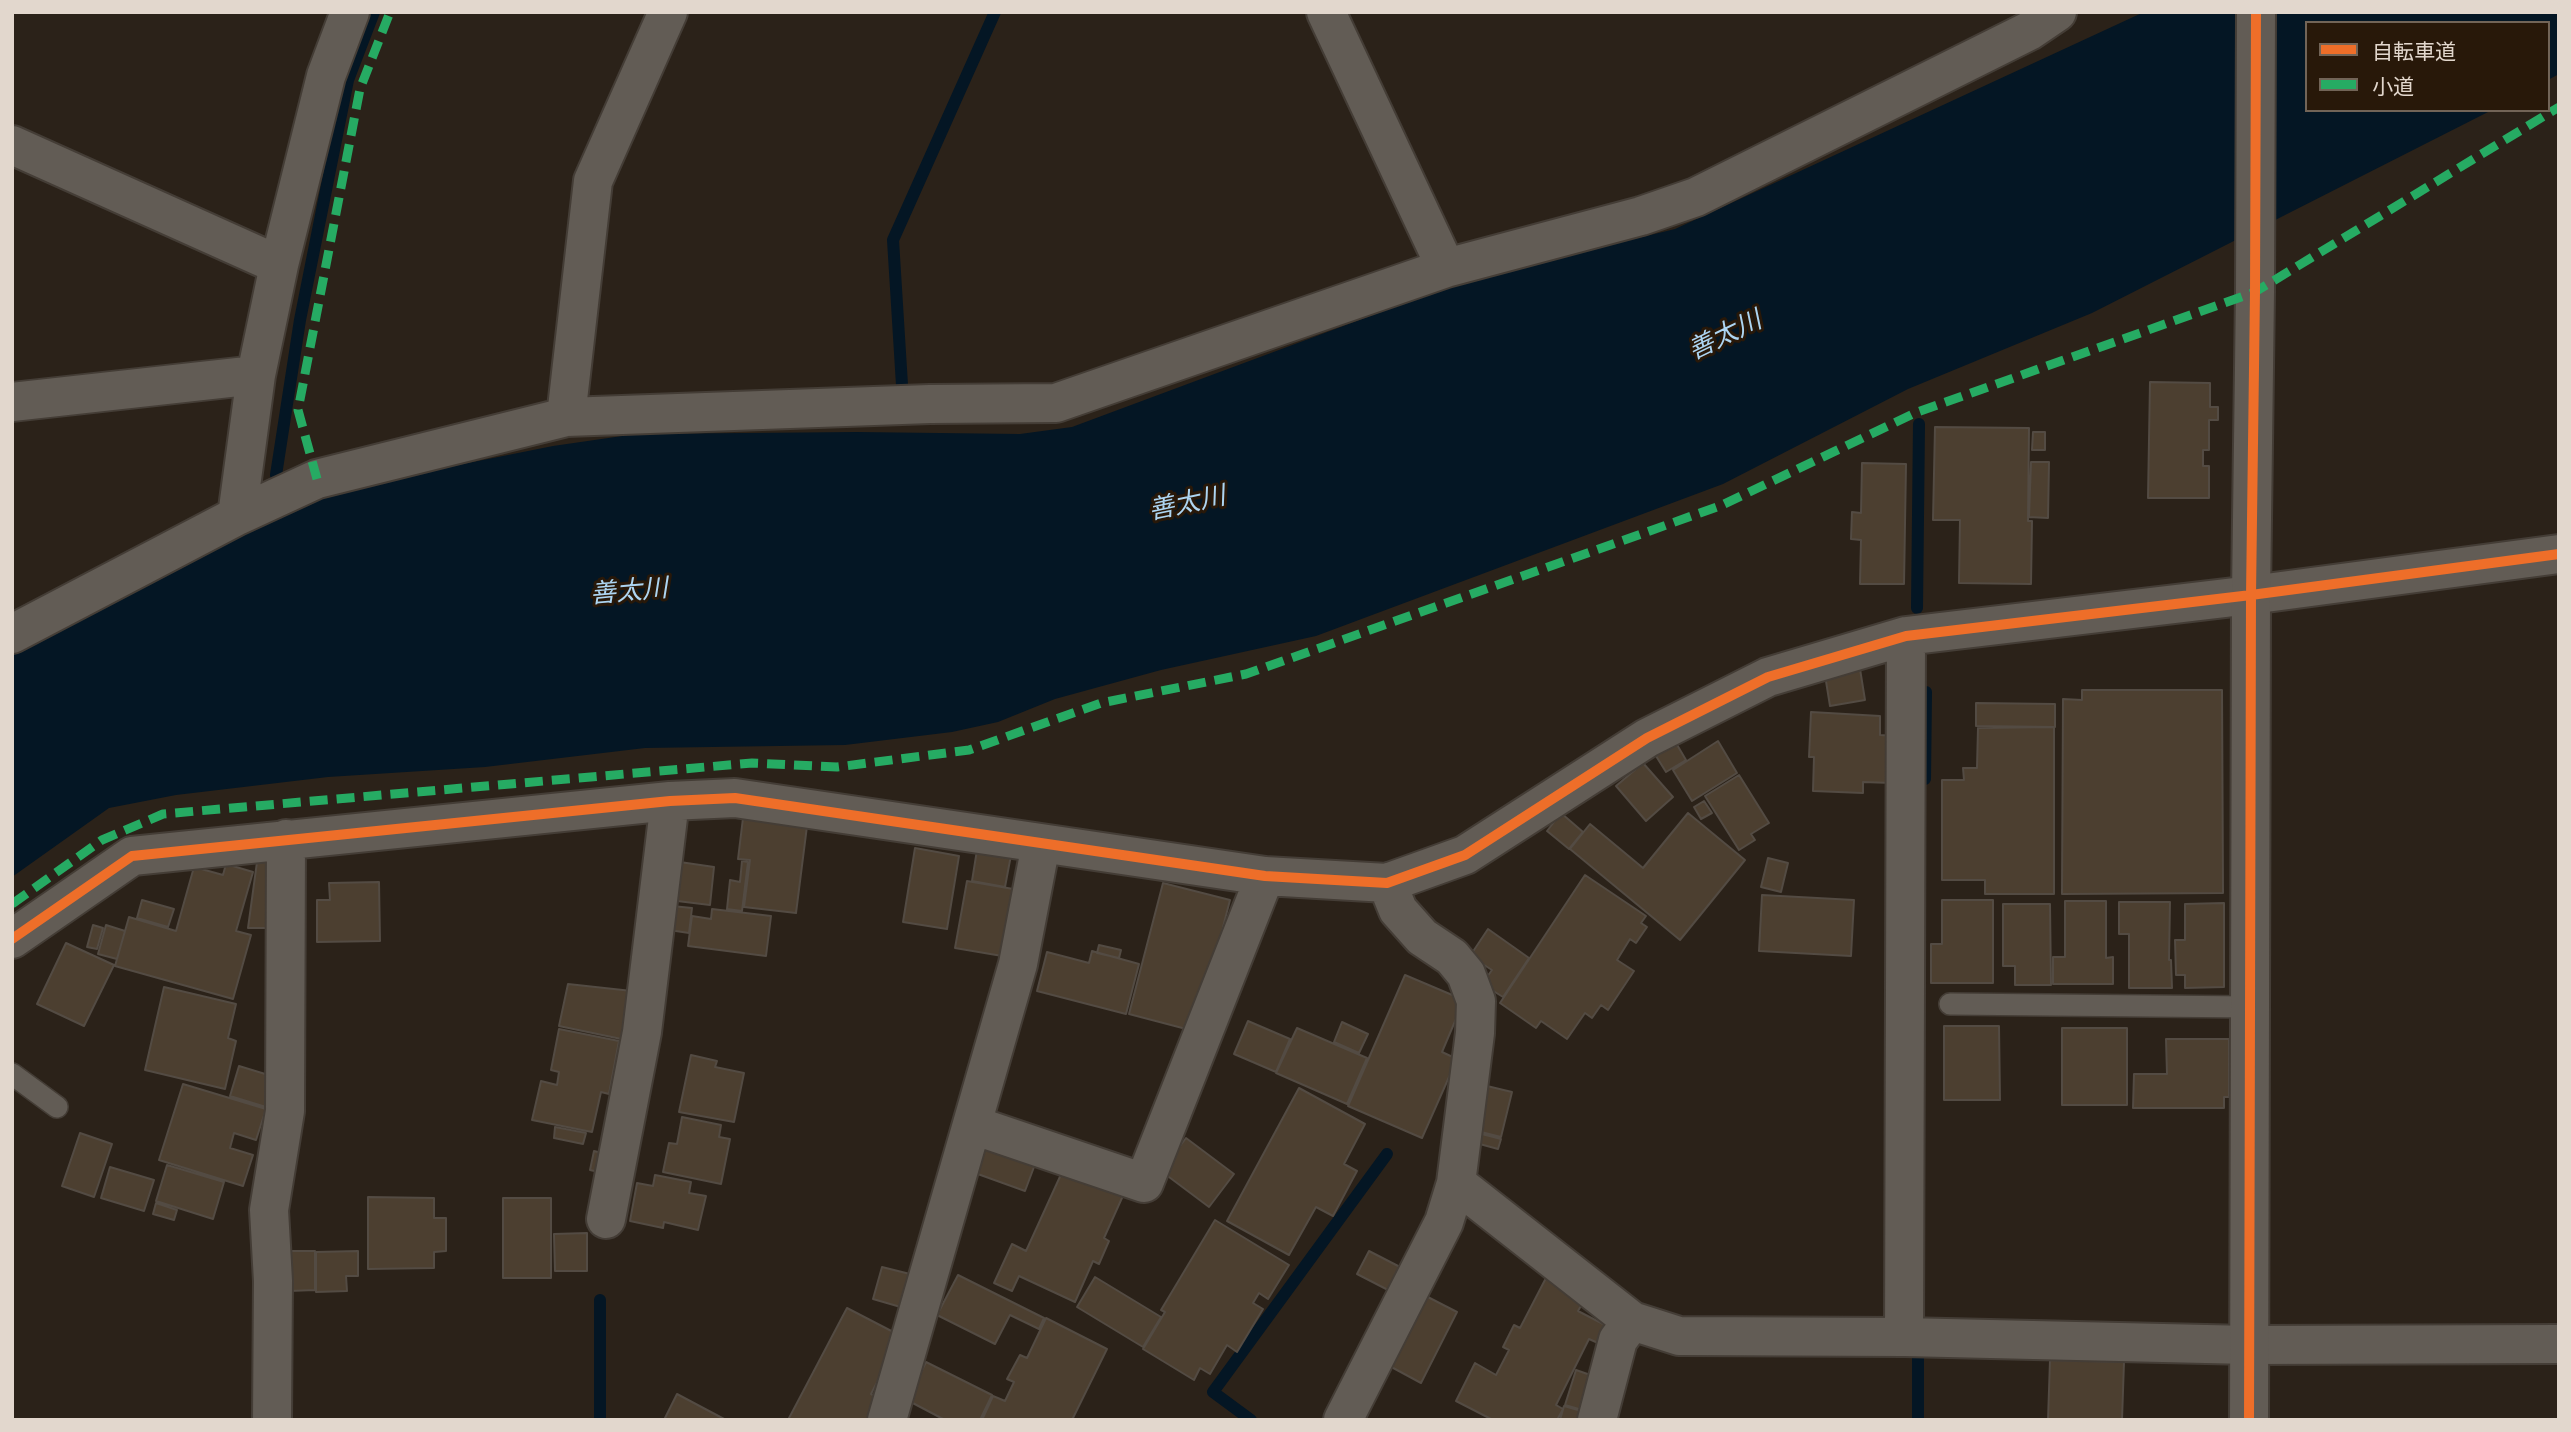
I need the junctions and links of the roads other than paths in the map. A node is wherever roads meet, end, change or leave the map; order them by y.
1 (350, 12) edge
2 (668, 12) edge
3 (1325, 12) edge
4 (2057, 12) edge
5 (2256, 12) edge
6 (12, 145) edge
7 (279, 265) junction
8 (1446, 268) junction
9 (257, 375) junction
10 (12, 402) edge
11 (566, 417) junction
12 (237, 516) junction
13 (2559, 554) edge
14 (2251, 596) junction
15 (12, 634) edge
16 (1906, 636) junction
17 (670, 802) junction
18 (286, 839) junction
19 (1041, 844) junction
20 (1265, 876) junction
21 (1387, 883) junction
22 (12, 939) edge
23 (1950, 1004) dead end
24 (2250, 1007) junction
25 (12, 1073) edge
26 (57, 1107) dead end
27 (973, 1125) junction
28 (1455, 1183) junction
29 (606, 1219) dead end
30 (1632, 1321) junction
31 (1904, 1337) junction
32 (2559, 1344) edge
33 (2249, 1345) junction
34 (272, 1420) edge
35 (887, 1420) edge
36 (1343, 1420) edge
37 (1597, 1420) edge
38 (2249, 1420) edge

1 - 7 street
2 - 11 street
3 - 8 street
4 - 8 street
5 - 14 street
6 - 7 street
7 - 9 street
8 - 11 street
9 - 10 street
9 - 12 street
11 - 12 street
12 - 15 street
13 - 14 street
14 - 16 street
14 - 24 street
16 - 21 street
16 - 31 street
17 - 18 street
17 - 19 street
17 - 29 street
18 - 22 street
18 - 34 street
19 - 20 street
19 - 27 street
20 - 21 street
20 - 27 street
21 - 28 street
23 - 24 lane
24 - 33 street
25 - 26 lane
27 - 35 street
28 - 30 street
28 - 36 street
30 - 31 street
30 - 37 street
31 - 33 street
32 - 33 street
33 - 38 street

